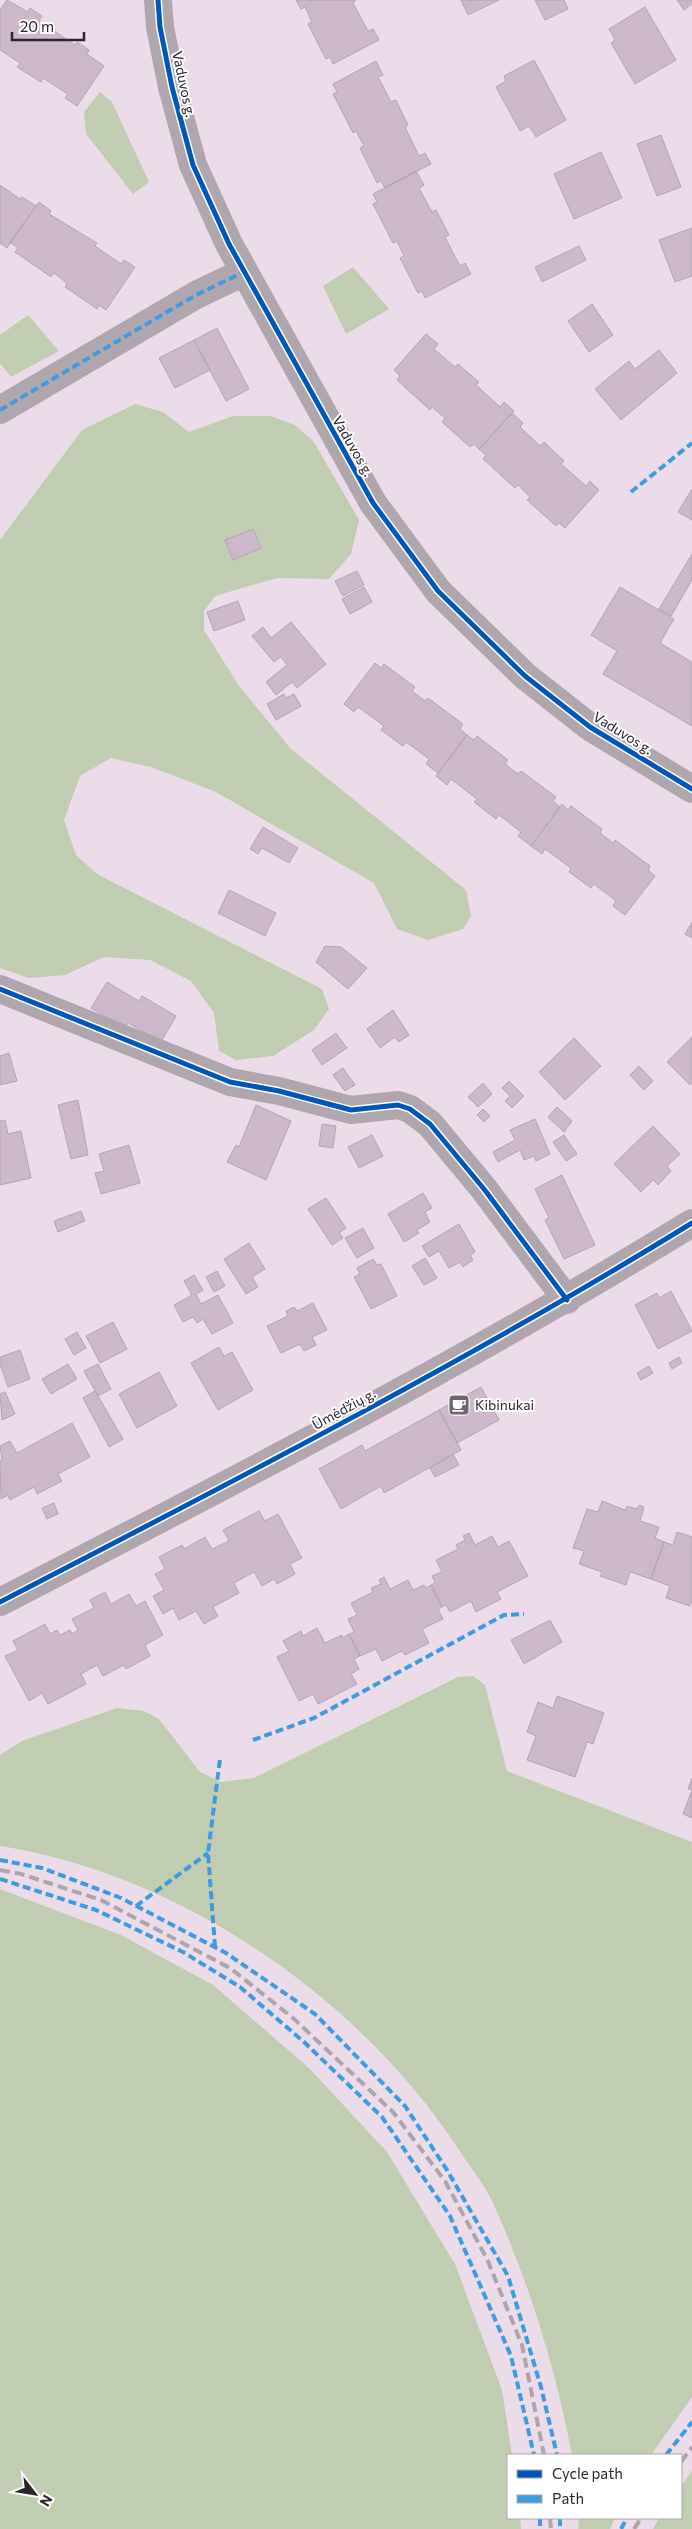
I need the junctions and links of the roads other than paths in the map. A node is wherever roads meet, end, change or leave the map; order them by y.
1 (158, 0) edge
2 (244, 272) junction
3 (0, 410) edge
4 (692, 789) edge
5 (0, 989) edge
6 (692, 1223) edge
7 (567, 1300) junction
8 (0, 1602) edge

1 - 2 street, Vaduvos g.
2 - 3 street
2 - 4 street, Vaduvos g.
5 - 7 street
6 - 7 street, Ūmėdžių g.
7 - 8 street, Ūmėdžių g.

